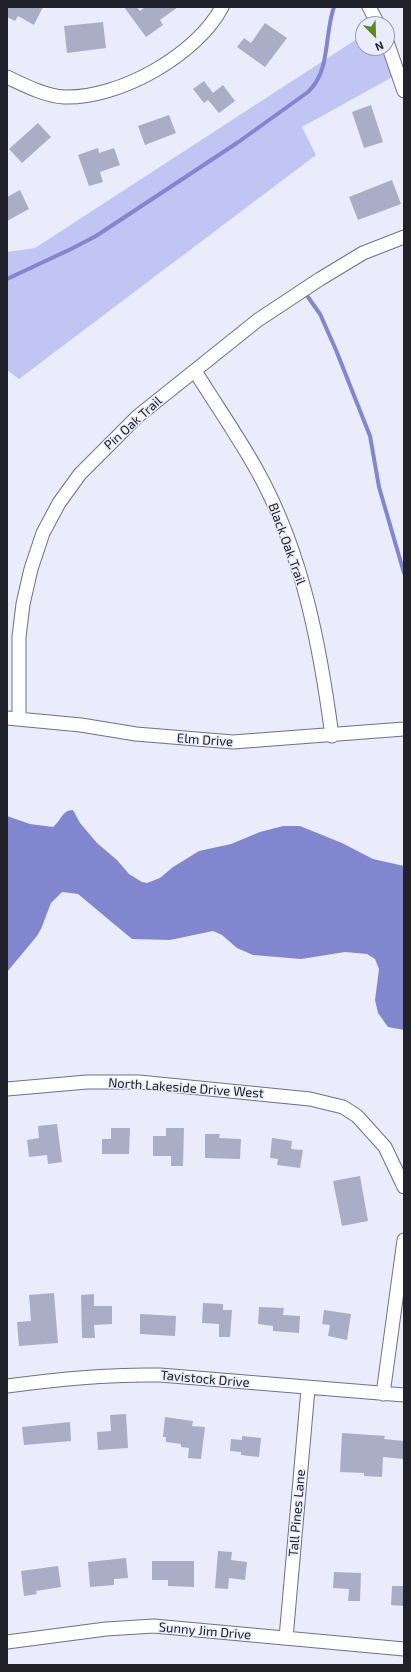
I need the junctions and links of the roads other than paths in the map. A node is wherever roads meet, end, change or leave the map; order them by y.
1 (222, 7) edge
2 (369, 7) edge
3 (374, 16) edge
4 (392, 56) edge
5 (7, 77) edge
6 (404, 91) edge
7 (404, 237) edge
8 (195, 371) junction
9 (13, 717) edge
10 (404, 729) edge
11 (332, 736) junction
12 (7, 1089) edge
13 (404, 1187) edge
14 (404, 1240) edge
15 (7, 1386) edge
16 (308, 1389) junction
17 (383, 1394) junction
18 (404, 1395) edge
19 (286, 1638) junction
20 (7, 1642) edge
21 (404, 1648) edge

1 - 5 street
2 - 3 street
4 - 6 street
7 - 8 street, Pin Oak Trail
8 - 9 street, Pin Oak Trail
8 - 11 street, Black Oak Trail
9 - 11 street, Elm Drive
10 - 11 street, Elm Drive
12 - 13 street, North Lakeside Drive West
14 - 17 street
15 - 16 street, Tavistock Drive
16 - 17 street, Tavistock Drive
16 - 19 street, Tall Pines Lane
17 - 18 street, Tavistock Drive
19 - 20 street, Sunny Jim Drive
19 - 21 street, Sunny Jim Drive

